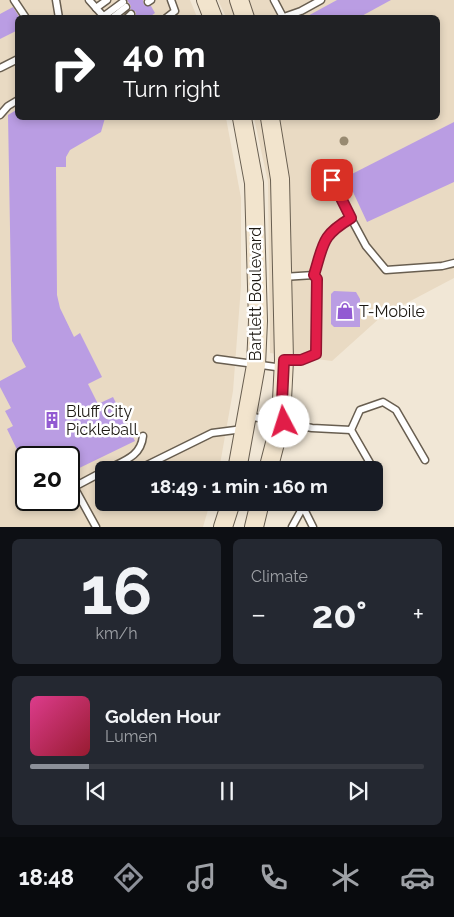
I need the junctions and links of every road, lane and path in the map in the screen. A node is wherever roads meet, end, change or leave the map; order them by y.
1 (14, 0) edge
2 (56, 0) edge
3 (89, 0) edge
4 (107, 0) edge
5 (171, 0) edge
6 (206, 0) edge
7 (239, 0) edge
8 (274, 0) edge
9 (321, 0) edge
10 (96, 8) junction
11 (24, 15) edge
12 (58, 15) edge
13 (102, 15) edge
14 (108, 15) edge
15 (115, 15) edge
16 (170, 15) edge
17 (212, 15) edge
18 (243, 15) edge
19 (281, 15) edge
20 (288, 15) edge
21 (15, 60) edge
22 (0, 68) edge
23 (15, 102) edge
24 (0, 115) edge
25 (242, 120) edge
26 (270, 120) edge
27 (327, 167) dead end
28 (351, 218) junction
29 (454, 263) edge
30 (314, 275) junction
31 (282, 277) junction
32 (217, 359) dead end
33 (284, 364) junction
34 (256, 365) junction
35 (246, 422) junction
36 (281, 422) junction
37 (352, 430) junction
38 (143, 436) dead end
39 (424, 460) dead end
40 (121, 461) edge
41 (157, 461) edge
42 (239, 461) edge
43 (270, 461) edge
44 (369, 461) edge
45 (95, 476) edge
46 (228, 511) edge
47 (258, 511) edge
48 (301, 511) edge
49 (305, 511) edge
50 (96, 527) edge
51 (223, 527) edge
52 (254, 527) edge
53 (292, 527) edge
54 (313, 527) edge

1 - 11 lane
2 - 12 lane
3 - 10 lane
4 - 10 lane
5 - 16 lane
6 - 17 main road
7 - 18 main road
8 - 19 lane
9 - 20 lane
10 - 13 lane
14 - 15 lane
21 - 22 lane
23 - 24 lane
25 - 34 main road, Bartlett Boulevard
26 - 31 main road, Bartlett Boulevard
27 - 28 lane
28 - 29 lane
28 - 30 lane
30 - 31 lane
30 - 33 lane
31 - 33 main road, Bartlett Boulevard
32 - 34 lane
33 - 34 lane
33 - 36 main road, Bartlett Boulevard
34 - 35 main road, Bartlett Boulevard
35 - 36 lane
35 - 41 lane
35 - 42 main road, Bartlett Boulevard
36 - 37 lane
36 - 43 main road, Bartlett Boulevard
37 - 39 lane
37 - 44 lane
38 - 40 lane
45 - 50 lane
46 - 51 main road
47 - 52 main road
48 - 53 lane
49 - 54 lane

